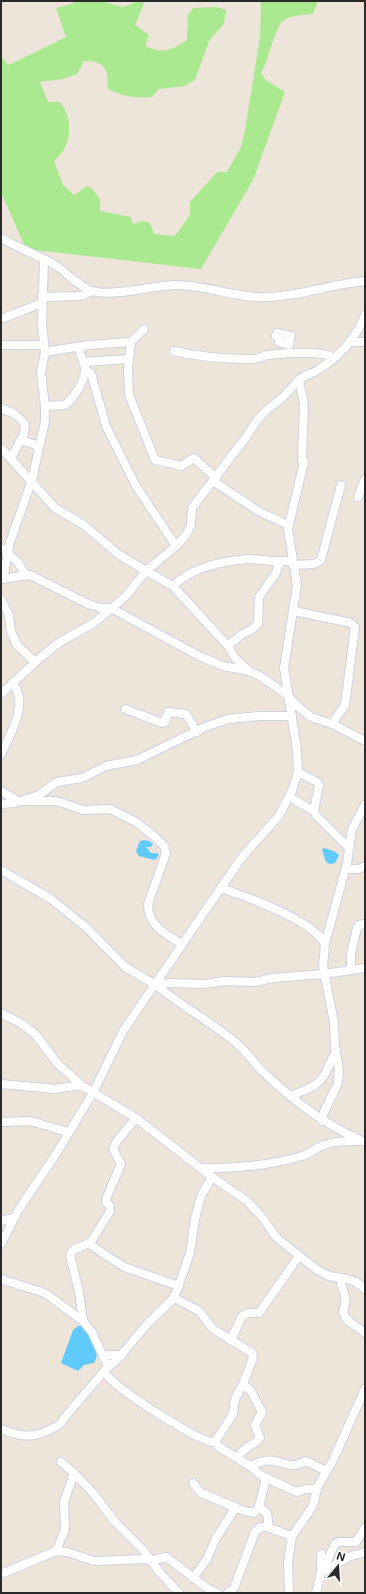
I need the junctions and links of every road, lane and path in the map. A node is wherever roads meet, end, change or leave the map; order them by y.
1 (1, 238) edge
2 (44, 260) junction
3 (365, 281) edge
4 (92, 291) junction
5 (42, 300) junction
6 (365, 314) edge
7 (1, 319) edge
8 (144, 329) dead end
9 (131, 342) junction
10 (349, 342) junction
11 (365, 342) edge
12 (1, 346) edge
13 (78, 347) junction
14 (44, 348) junction
15 (174, 351) dead end
16 (334, 358) junction
17 (129, 359) junction
18 (84, 366) junction
19 (299, 380) junction
20 (45, 406) junction
21 (1, 408) edge
22 (21, 440) junction
23 (39, 446) junction
24 (1, 448) edge
25 (11, 458) junction
26 (365, 479) edge
27 (32, 480) junction
28 (215, 480) junction
29 (341, 485) dead end
30 (358, 496) dead end
31 (288, 525) junction
32 (176, 546) junction
33 (4, 550) edge
34 (280, 561) junction
35 (293, 563) junction
36 (146, 571) junction
37 (24, 574) junction
38 (2, 579) edge
39 (173, 586) junction
40 (1, 599) edge
41 (111, 608) junction
42 (294, 611) junction
43 (228, 646) junction
44 (35, 662) junction
45 (249, 671) junction
46 (12, 683) junction
47 (1, 694) edge
48 (287, 695) junction
49 (125, 709) dead end
50 (292, 716) junction
51 (332, 724) junction
52 (197, 732) junction
53 (365, 741) edge
54 (1, 754) edge
55 (298, 772) junction
56 (1, 791) edge
57 (289, 797) junction
58 (18, 801) junction
59 (1, 804) edge
60 (365, 805) edge
61 (314, 811) junction
62 (348, 848) junction
63 (365, 866) edge
64 (346, 869) junction
65 (1, 870) edge
66 (221, 888) junction
67 (365, 924) edge
68 (182, 944) junction
69 (325, 944) junction
70 (365, 968) edge
71 (351, 969) junction
72 (324, 974) junction
73 (156, 985) junction
74 (1, 1013) edge
75 (336, 1052) junction
76 (1, 1084) edge
77 (81, 1085) junction
78 (94, 1091) junction
79 (291, 1096) junction
80 (136, 1118) junction
81 (322, 1121) junction
82 (1, 1122) edge
83 (68, 1132) junction
84 (363, 1142) edge
85 (201, 1168) junction
86 (212, 1177) junction
87 (13, 1218) junction
88 (1, 1221) edge
89 (1, 1244) edge
90 (89, 1244) junction
91 (299, 1256) junction
92 (1, 1278) edge
93 (340, 1278) junction
94 (179, 1286) junction
95 (365, 1289) edge
96 (173, 1297) junction
97 (83, 1320) junction
98 (365, 1333) edge
99 (231, 1340) junction
100 (103, 1355) junction
101 (122, 1355) junction
102 (106, 1369) junction
103 (243, 1384) junction
104 (365, 1389) edge
105 (1, 1429) edge
106 (215, 1442) junction
107 (237, 1458) junction
108 (61, 1462) dead end
109 (250, 1466) junction
110 (326, 1471) junction
111 (74, 1473) junction
112 (266, 1478) junction
113 (193, 1483) dead end
114 (317, 1490) junction
115 (236, 1507) junction
116 (259, 1507) junction
117 (268, 1526) junction
118 (365, 1528) edge
119 (292, 1536) junction
120 (56, 1551) junction
121 (365, 1552) edge
122 (321, 1554) dead end
123 (150, 1561) junction
124 (321, 1573) junction
125 (1, 1574) edge
126 (193, 1578) junction
127 (179, 1593) edge
128 (217, 1593) edge
129 (228, 1593) edge
130 (289, 1593) edge
131 (316, 1593) edge

1 - 2 street
2 - 4 street
2 - 5 street
3 - 4 street
4 - 5 street
5 - 7 street
5 - 14 street
6 - 10 street
8 - 9 street
9 - 13 street
9 - 17 street
10 - 11 street
10 - 16 street
12 - 14 street
13 - 14 street
13 - 18 street
14 - 20 street
15 - 16 street
16 - 19 street
17 - 18 street
17 - 28 street
18 - 20 street
18 - 32 street
19 - 28 street
19 - 31 street
20 - 23 street
21 - 22 street
22 - 23 street
22 - 25 street
23 - 27 street
24 - 25 street
25 - 27 street
26 - 30 street
27 - 33 street
27 - 36 street
28 - 31 street
28 - 32 street
29 - 35 street
31 - 35 street
32 - 36 street
33 - 37 street
33 - 38 street
34 - 35 street
34 - 39 street
34 - 43 street
35 - 42 street
36 - 39 street
36 - 41 street
37 - 38 street
37 - 41 street
39 - 43 street
40 - 44 street
41 - 44 street
41 - 45 street
42 - 48 street
42 - 51 street
43 - 45 street
44 - 46 street
45 - 48 street
46 - 47 street
46 - 54 street
48 - 50 street
48 - 51 street
49 - 52 street
50 - 52 street
50 - 55 street
51 - 53 street
52 - 58 street
55 - 57 street
55 - 61 street
56 - 58 street
57 - 61 street
57 - 66 street
58 - 59 street
58 - 68 street
60 - 62 street
61 - 62 street
62 - 64 street
63 - 64 street
64 - 69 street
65 - 73 street
66 - 68 street
66 - 69 street
67 - 71 street
68 - 73 street
69 - 72 street
70 - 71 street
71 - 72 street
72 - 73 street
72 - 75 street
73 - 78 street
73 - 79 street
74 - 77 street
75 - 79 street
75 - 81 street
76 - 77 street
77 - 78 street
78 - 80 street
78 - 83 street
79 - 81 street
80 - 85 street
80 - 90 street
81 - 84 street
82 - 83 street
83 - 87 street
84 - 85 street
85 - 86 street
86 - 91 street
86 - 94 street
87 - 88 street
87 - 89 street
90 - 94 street
90 - 97 street
91 - 93 street
91 - 99 street
92 - 97 street
93 - 95 street
93 - 98 street
94 - 96 street
96 - 99 street
96 - 101 street
97 - 100 street
99 - 103 street
100 - 101 street
100 - 102 street
101 - 102 street
102 - 105 street
102 - 106 street
103 - 106 street
103 - 107 street
104 - 110 street
106 - 107 street
107 - 109 street
108 - 111 street
109 - 110 street
109 - 112 street
110 - 114 street
111 - 120 street
111 - 123 street
112 - 114 street
112 - 116 street
113 - 115 street
114 - 119 street
115 - 116 street
115 - 126 street
116 - 117 street
117 - 119 street
117 - 129 street
118 - 124 street
119 - 130 street
120 - 123 street
120 - 125 street
121 - 124 street
122 - 124 street
123 - 126 street
123 - 127 street
124 - 131 street
126 - 128 street

